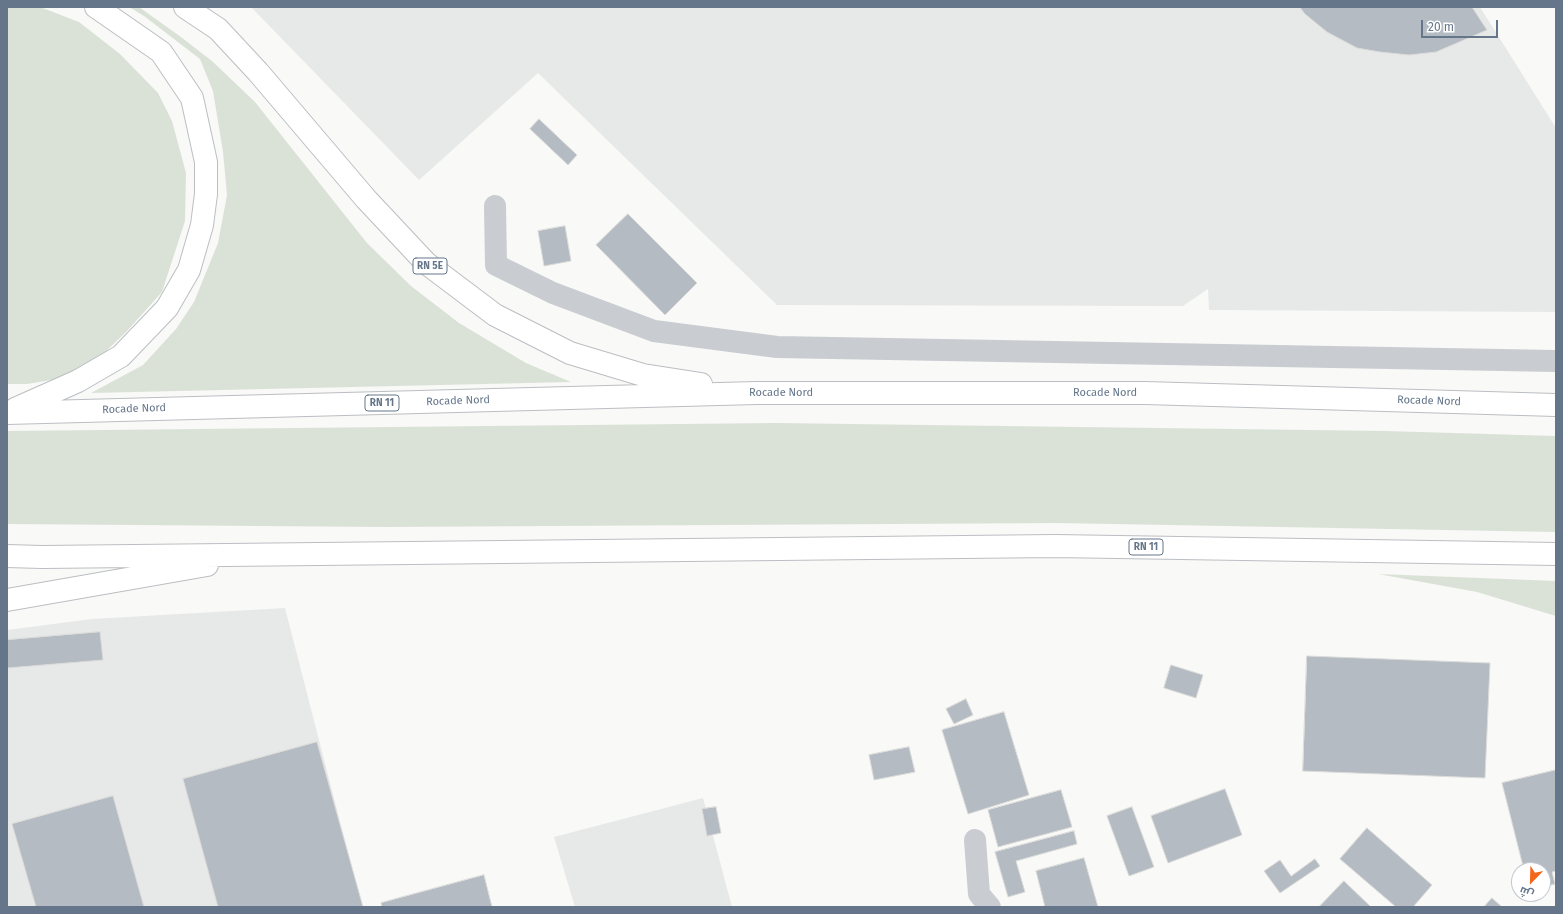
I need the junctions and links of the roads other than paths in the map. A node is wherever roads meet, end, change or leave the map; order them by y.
1 (96, 7) edge
2 (185, 7) edge
3 (198, 7) edge
4 (218, 29) junction
5 (495, 206) dead end
6 (1556, 361) edge
7 (757, 393) junction
8 (1556, 405) edge
9 (7, 412) edge
10 (268, 554) junction
11 (1556, 554) edge
12 (7, 556) edge
13 (7, 600) edge
14 (975, 840) dead end
15 (990, 907) edge

1 - 9 highway
2 - 4 highway, RN 5E
3 - 4 street
4 - 7 highway, RN 5E
5 - 6 street
7 - 8 highway, Rocade Nord / RN 11
7 - 9 highway, Rocade Nord / RN 11
10 - 11 highway, RN 11
10 - 12 highway, RN 11
10 - 13 highway
14 - 15 street

